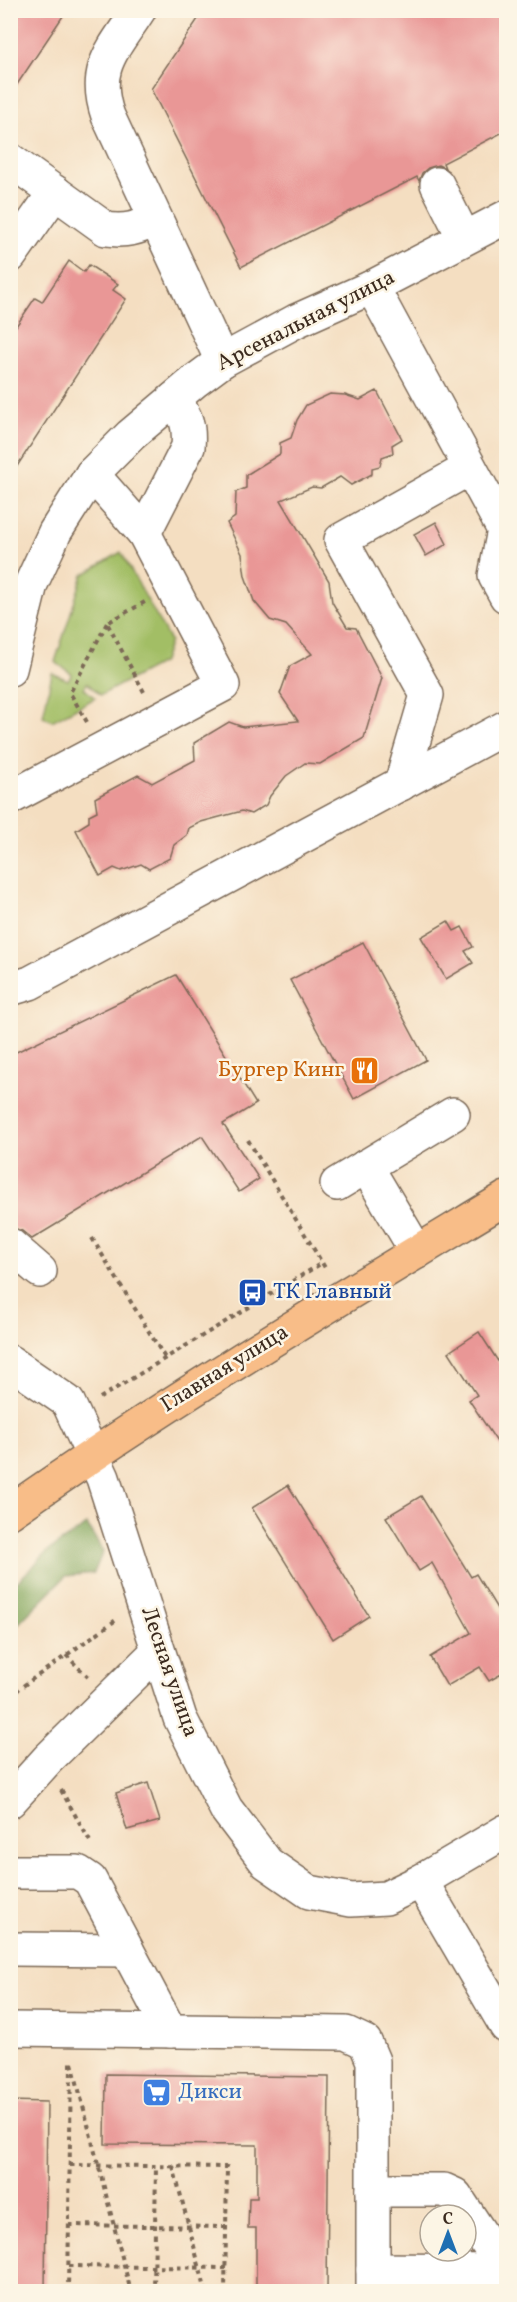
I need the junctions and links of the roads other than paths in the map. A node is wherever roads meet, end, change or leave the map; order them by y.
1 (139, 10) edge
2 (10, 160) edge
3 (437, 184) dead end
4 (55, 192) junction
5 (507, 217) edge
6 (156, 219) junction
7 (464, 238) junction
8 (10, 256) edge
9 (372, 287) junction
10 (222, 362) junction
11 (174, 399) junction
12 (470, 468) junction
13 (92, 474) junction
14 (506, 529) edge
15 (144, 533) junction
16 (507, 596) edge
17 (10, 669) edge
18 (507, 727) edge
19 (401, 784) junction
20 (10, 798) edge
21 (10, 989) edge
22 (453, 1114) dead end
23 (366, 1166) junction
24 (337, 1184) dead end
25 (507, 1198) edge
26 (10, 1245) edge
27 (417, 1252) junction
28 (40, 1271) dead end
29 (10, 1362) edge
30 (93, 1454) junction
31 (10, 1512) edge
32 (158, 1651) junction
33 (10, 1801) edge
34 (507, 1831) edge
35 (10, 1872) edge
36 (421, 1881) junction
37 (10, 1949) edge
38 (127, 1950) junction
39 (507, 2026) edge
40 (10, 2029) edge
41 (170, 2031) junction
42 (374, 2190) junction
43 (506, 2272) edge
44 (373, 2281) edge

1 - 6 street
2 - 4 street
3 - 7 street
4 - 6 street
4 - 8 street
5 - 7 street, Арсенальная улица
6 - 10 street
7 - 9 street, Арсенальная улица
9 - 10 street, Арсенальная улица
9 - 12 street
10 - 11 street, Арсенальная улица
11 - 13 street, Арсенальная улица
11 - 15 street
12 - 14 street
12 - 19 street
13 - 15 street
13 - 17 street, Арсенальная улица
14 - 16 street
15 - 20 street
18 - 19 street
19 - 21 street
22 - 23 street
23 - 24 street
23 - 27 street
25 - 27 main road, Главная улица
26 - 28 street
27 - 30 main road, Главная улица
29 - 30 street, Лесная улица
30 - 31 main road, Главная улица
30 - 32 street, Лесная улица
32 - 33 street
32 - 36 street, Лесная улица
34 - 36 street, Лесная улица
35 - 38 street
36 - 39 street
37 - 38 street
38 - 41 street
40 - 41 street
41 - 42 street
42 - 43 street
42 - 44 street
43 - 44 street

